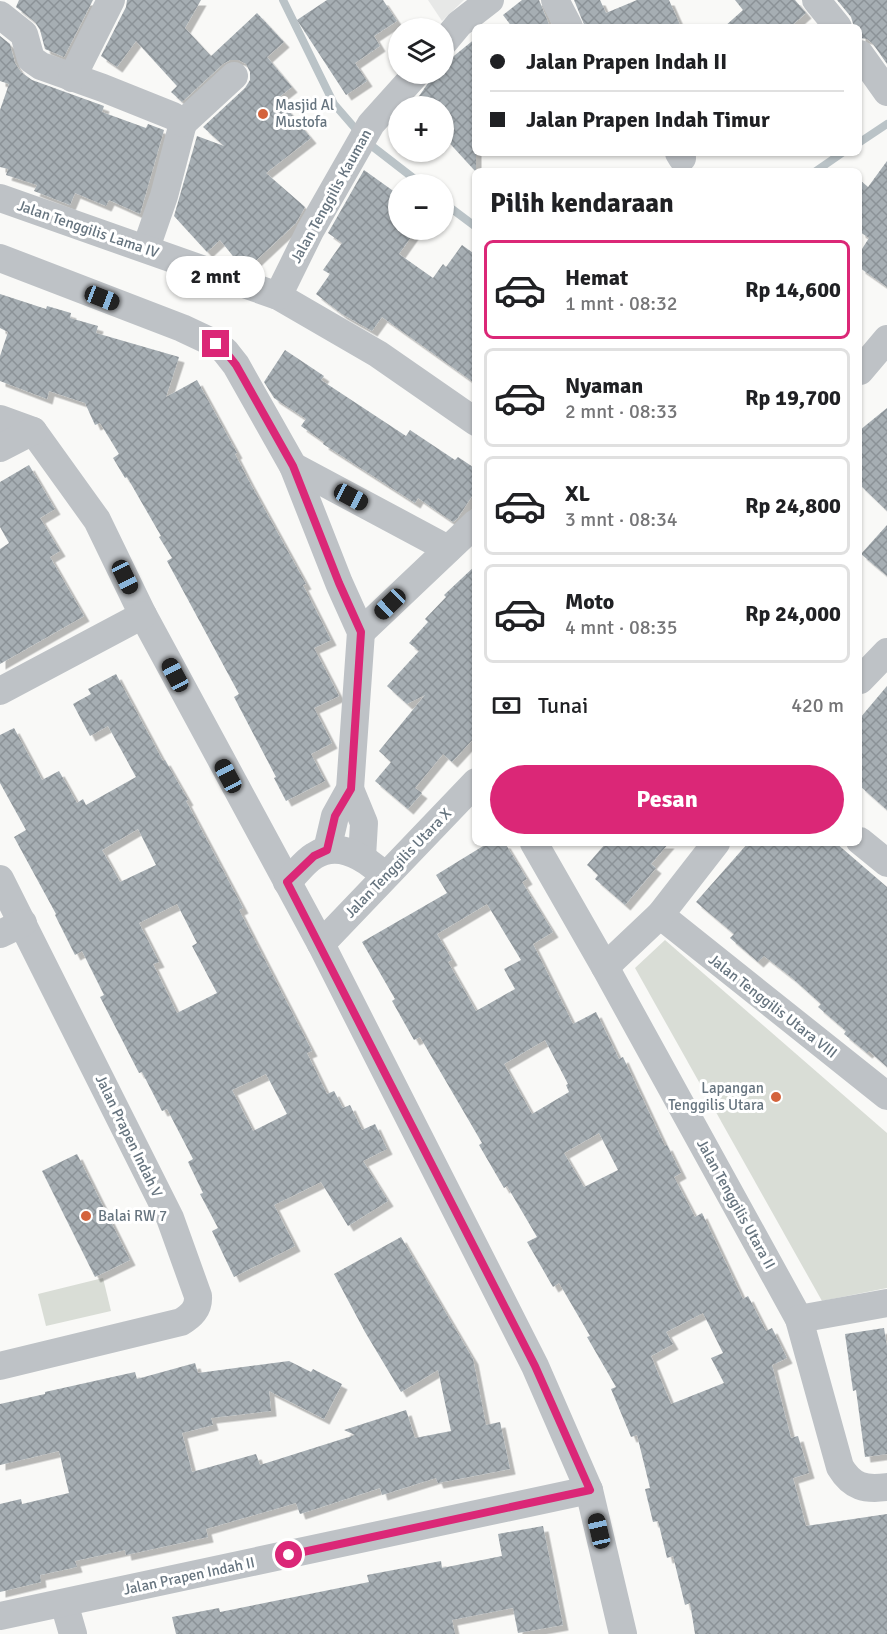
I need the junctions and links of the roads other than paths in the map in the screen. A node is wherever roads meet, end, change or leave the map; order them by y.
1 (111, 0) edge
2 (490, 0) edge
3 (555, 0) edge
4 (816, 0) edge
5 (0, 15) edge
6 (568, 24) edge
7 (836, 24) edge
8 (454, 30) edge
9 (234, 76) dead end
10 (72, 78) junction
11 (407, 84) edge
12 (183, 123) junction
13 (0, 198) edge
14 (146, 248) junction
15 (0, 258) edge
16 (278, 296) junction
17 (887, 339) edge
18 (862, 369) edge
19 (0, 418) edge
20 (472, 419) edge
21 (33, 431) junction
22 (0, 448) edge
23 (293, 466) junction
24 (472, 527) edge
25 (448, 549) junction
26 (143, 615) junction
27 (361, 632) junction
28 (887, 652) edge
29 (862, 679) edge
30 (0, 691) edge
31 (472, 786) edge
32 (351, 789) junction
33 (862, 843) edge
34 (536, 846) edge
35 (714, 846) edge
36 (327, 850) junction
37 (362, 857) junction
38 (887, 863) edge
39 (385, 876) junction
40 (0, 879) edge
41 (287, 882) junction
42 (660, 915) junction
43 (11, 928) edge
44 (321, 944) junction
45 (605, 967) junction
46 (887, 1096) edge
47 (887, 1304) edge
48 (799, 1319) junction
49 (4, 1357) edge
50 (887, 1487) edge
51 (590, 1490) junction
52 (64, 1603) junction
53 (0, 1617) edge
54 (73, 1634) edge
55 (623, 1634) edge

1 - 10 street
2 - 8 street
3 - 6 street
4 - 7 street
5 - 10 street
9 - 12 street
10 - 12 street
11 - 16 street, Jalan Tenggilis Kauman
12 - 14 street
13 - 14 street, Jalan Tenggilis Lama IV
14 - 16 street, Jalan Tenggilis Lama IV
15 - 23 street
16 - 20 street, Jalan Tenggilis Lama IV
17 - 18 street
19 - 21 street
21 - 22 street
21 - 26 street
23 - 25 street
23 - 27 street
24 - 25 street
25 - 27 street
26 - 30 street
26 - 41 street
27 - 32 street
28 - 29 street
31 - 39 street, Jalan Tenggilis Utara X
32 - 36 street
32 - 37 street
33 - 38 street
34 - 45 street, Jalan Tenggilis Utara II
35 - 42 street
36 - 37 street
36 - 41 street
37 - 39 street
39 - 44 street, Jalan Tenggilis Utara X
40 - 43 street, Jalan Prapen Indah V
41 - 44 street
42 - 45 street
42 - 46 street, Jalan Tenggilis Utara VIII
43 - 49 street, Jalan Prapen Indah V
44 - 51 street
45 - 48 street, Jalan Tenggilis Utara II
47 - 48 street
48 - 50 street, Jalan Tenggilis Utara II
51 - 52 street, Jalan Prapen Indah II
51 - 55 street
52 - 53 street, Jalan Prapen Indah II
52 - 54 street

